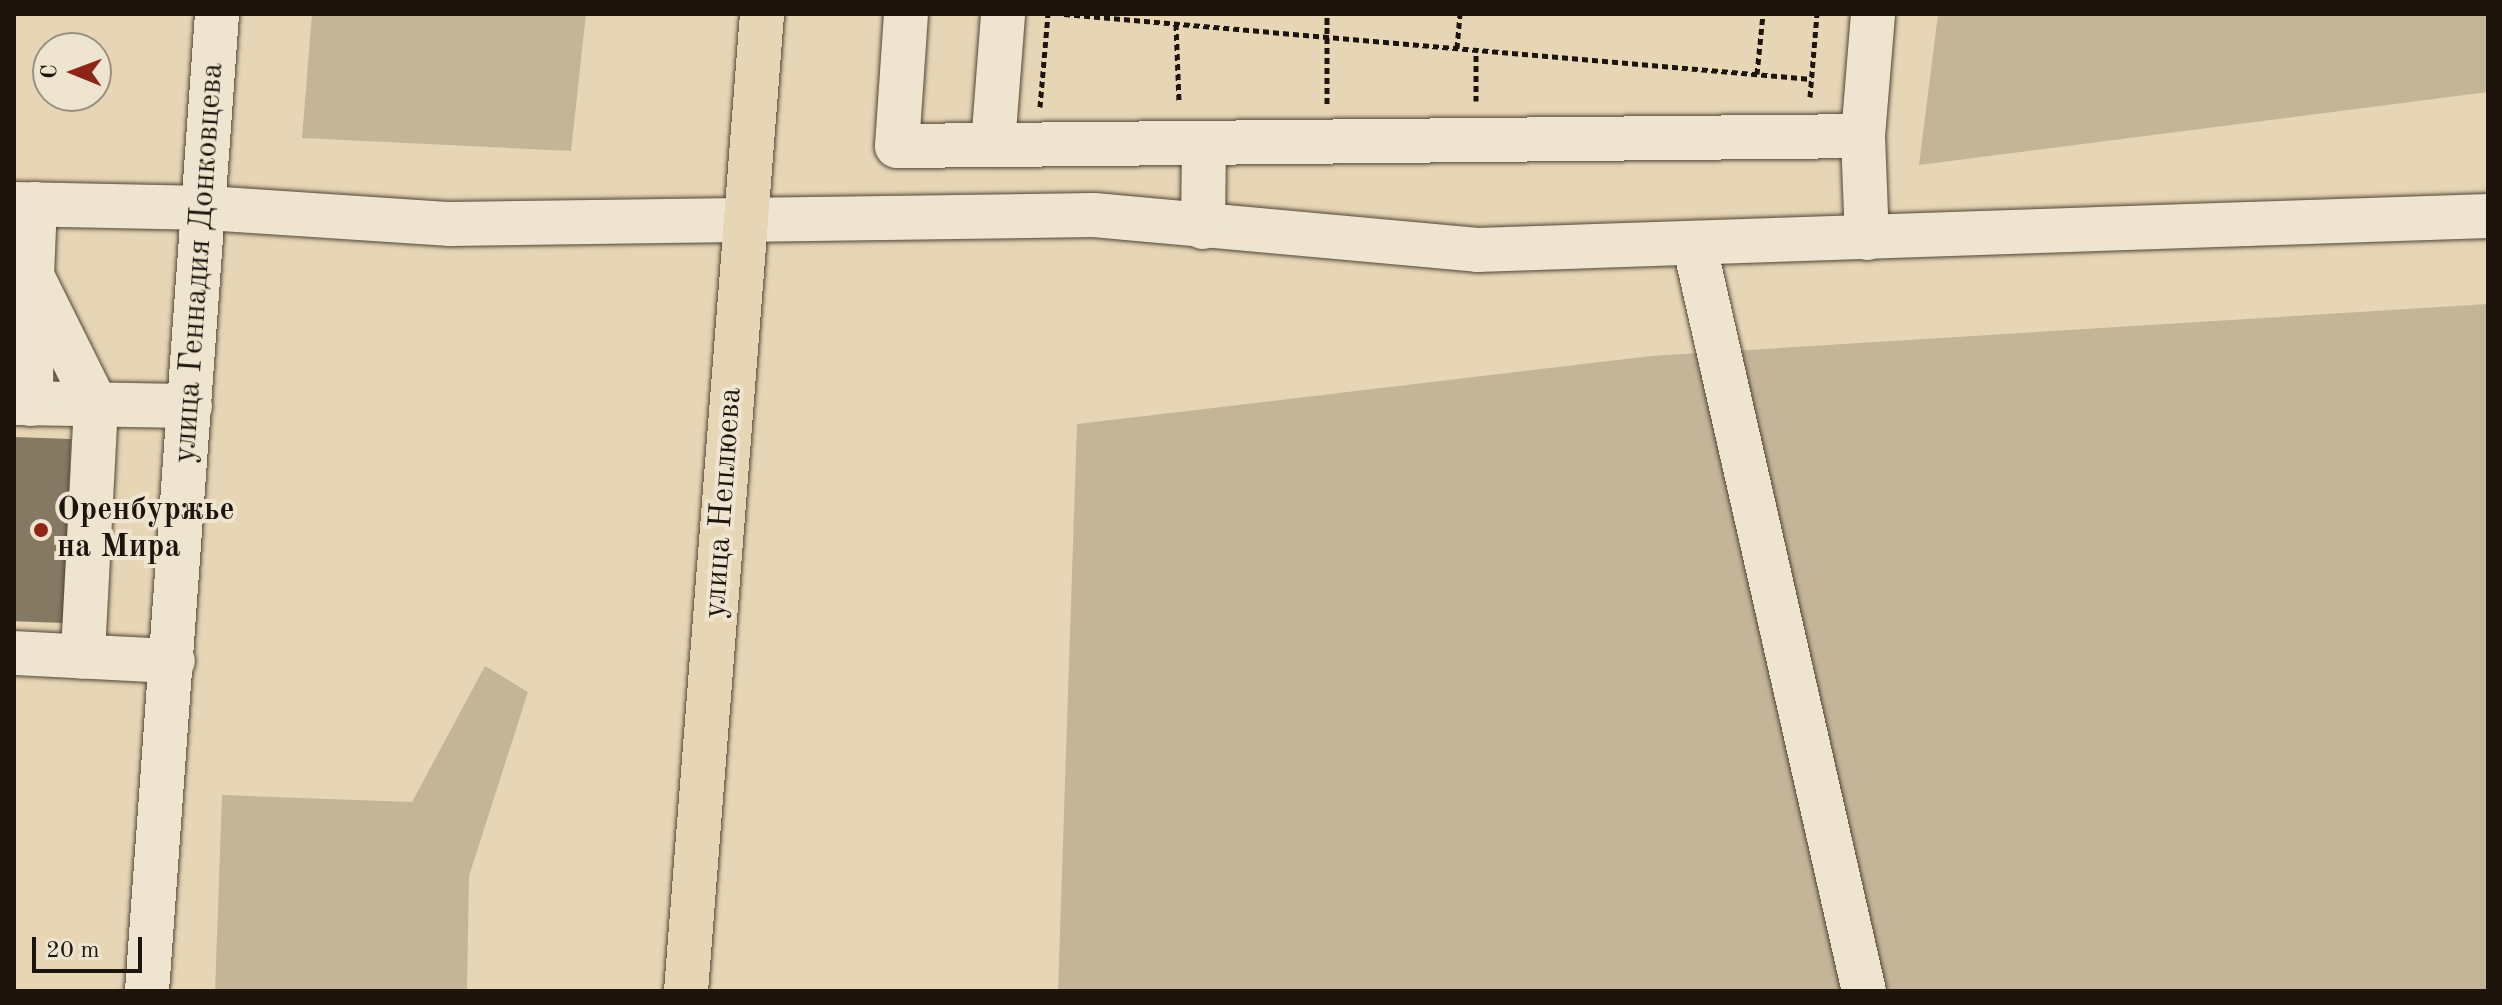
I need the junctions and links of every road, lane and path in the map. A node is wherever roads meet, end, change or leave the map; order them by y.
1 (217, 14) edge
2 (762, 14) edge
3 (906, 14) edge
4 (1003, 14) edge
5 (1048, 14) edge
6 (1064, 14) edge
7 (1327, 14) edge
8 (1460, 14) edge
9 (1763, 14) edge
10 (1817, 14) edge
11 (1873, 14) edge
12 (1105, 16) edge
13 (1176, 24) junction
14 (1325, 37) junction
15 (1457, 48) junction
16 (1476, 50) junction
17 (1757, 74) junction
18 (1811, 79) junction
19 (1807, 136) junction
20 (1863, 136) junction
21 (1475, 140) junction
22 (1328, 141) junction
23 (1192, 143) junction
24 (1037, 144) junction
25 (993, 145) junction
26 (24, 204) edge
27 (207, 208) junction
28 (2488, 216) edge
29 (745, 225) junction
30 (1203, 227) junction
31 (1867, 238) junction
32 (1694, 243) junction
33 (23, 276) edge
34 (23, 404) edge
35 (96, 405) junction
36 (190, 406) junction
37 (14, 653) edge
38 (83, 657) junction
39 (173, 661) junction
40 (147, 991) edge
41 (686, 991) edge
42 (1864, 991) edge

1 - 27 street, улица Геннадия Донковцева
2 - 29 main road, улица Неплюева
3 - 25 street
4 - 25 street
5 - 24 path
6 - 12 path
7 - 14 path
8 - 15 path
9 - 17 path
10 - 18 path
11 - 20 street
12 - 13 path
13 - 14 path
13 - 23 path
14 - 15 path
14 - 22 path
15 - 16 path
16 - 17 path
16 - 21 path
17 - 18 path
18 - 19 path
19 - 20 street
19 - 21 street
20 - 31 street
21 - 22 street
22 - 23 street
23 - 24 street
23 - 30 street
24 - 25 street
26 - 27 street
26 - 33 street
27 - 29 street
27 - 36 street, улица Геннадия Донковцева
28 - 31 street
29 - 30 street
29 - 41 main road, улица Неплюева
30 - 32 street
31 - 32 street
32 - 42 street
33 - 34 street
33 - 35 street
34 - 35 street
35 - 36 street
35 - 38 street
36 - 39 street, улица Геннадия Донковцева
37 - 38 street
38 - 39 street
39 - 40 street, улица Геннадия Донковцева

